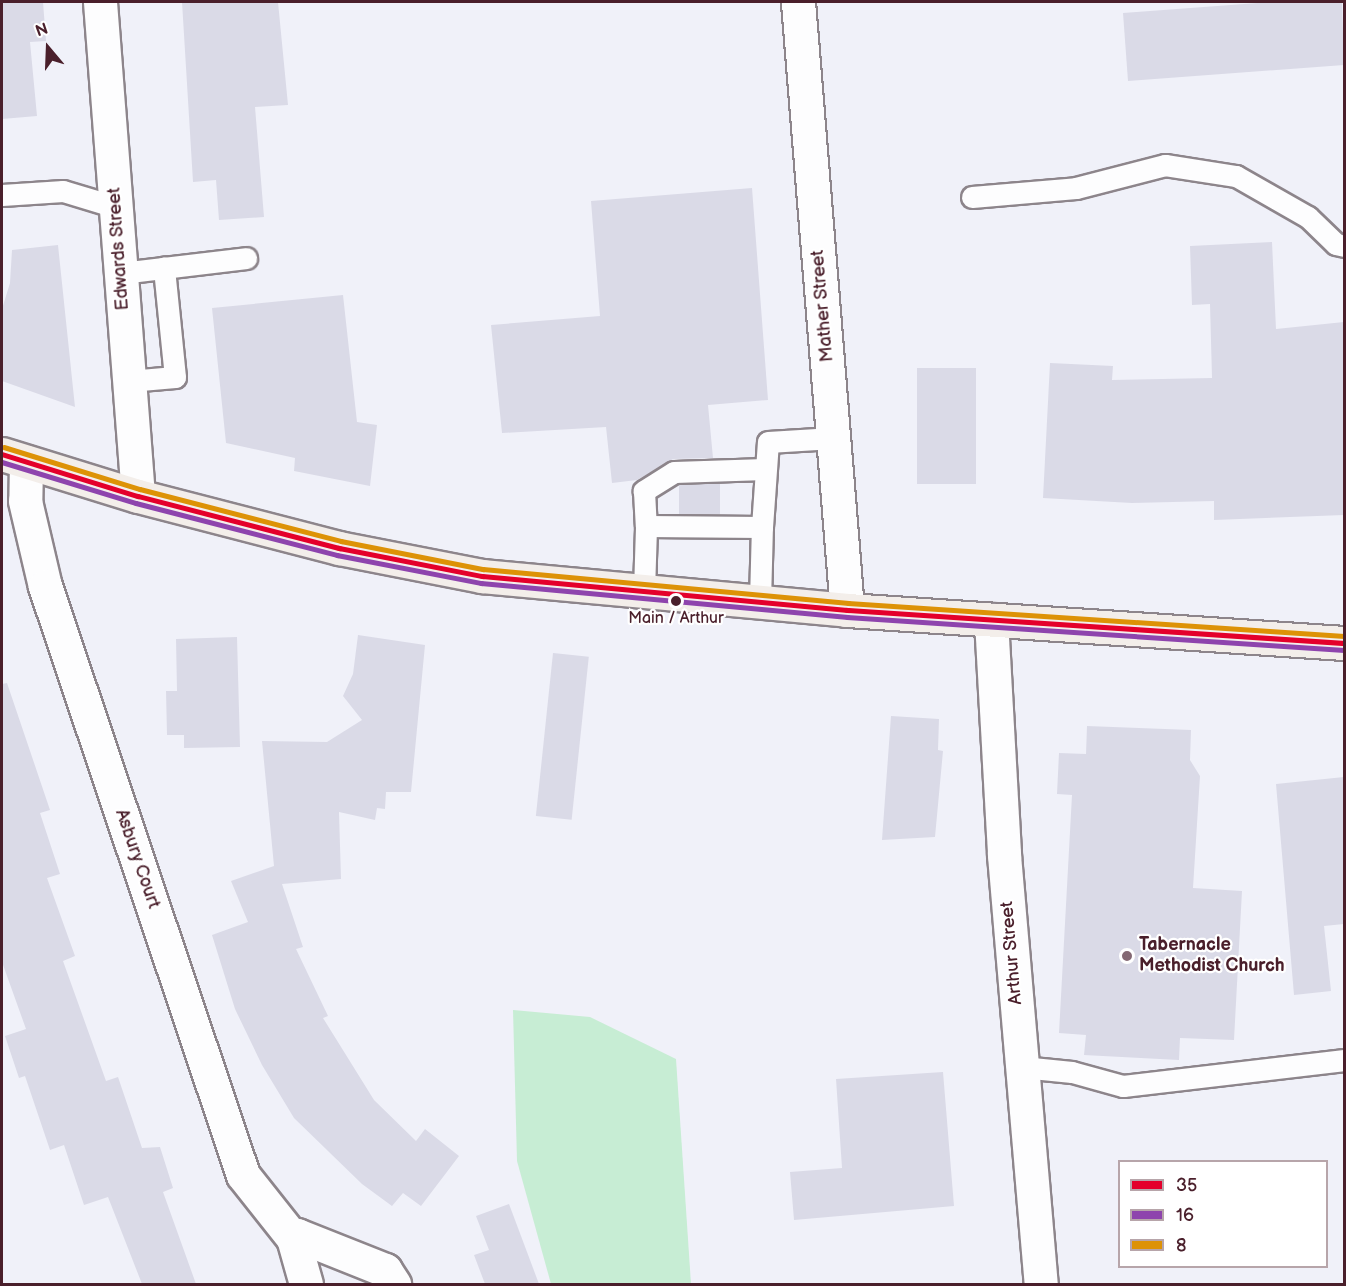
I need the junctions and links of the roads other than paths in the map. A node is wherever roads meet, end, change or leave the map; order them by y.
1 (100, 2) edge
2 (798, 2) edge
3 (2, 195) edge
4 (972, 197) dead end
5 (116, 207) junction
6 (1344, 246) edge
7 (246, 258) dead end
8 (164, 268) junction
9 (121, 273) junction
10 (129, 381) junction
11 (833, 438) junction
12 (14, 458) edge
13 (765, 470) junction
14 (138, 496) junction
15 (646, 526) junction
16 (762, 526) junction
17 (644, 591) junction
18 (760, 601) junction
19 (847, 610) junction
20 (991, 620) junction
21 (1344, 643) edge
22 (1344, 1060) edge
23 (1022, 1067) junction
24 (292, 1238) junction
25 (306, 1284) edge
26 (394, 1284) edge
27 (1041, 1284) edge

1 - 5 street, Edwards Street
2 - 11 street, Mather Street
3 - 5 lane
4 - 6 lane
5 - 9 street, Edwards Street
7 - 8 lane
8 - 9 lane
8 - 10 lane
9 - 10 street, Edwards Street
10 - 14 street, Edwards Street
11 - 13 lane
11 - 19 street, Mather Street
12 - 14 main road
12 - 24 street, Asbury Court
13 - 15 lane
13 - 16 lane
14 - 17 main road
15 - 16 lane
15 - 17 lane
16 - 18 lane
17 - 18 main road
18 - 19 main road
19 - 20 main road
20 - 21 main road
20 - 23 street, Arthur Street
22 - 23 lane
23 - 27 street, Arthur Street
24 - 25 street
24 - 26 street

